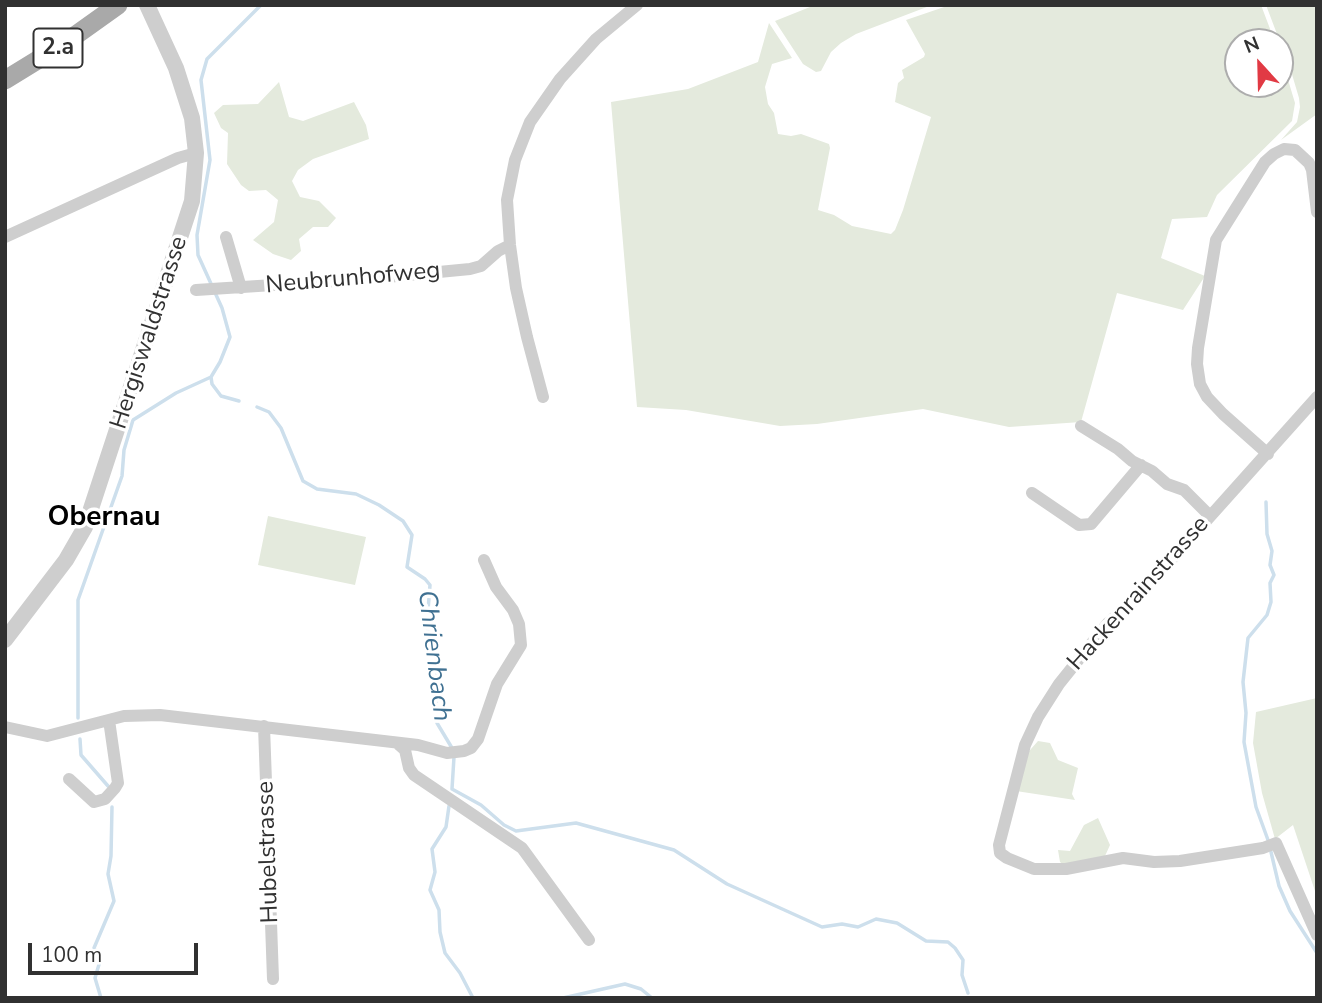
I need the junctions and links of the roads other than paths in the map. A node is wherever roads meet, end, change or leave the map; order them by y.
1 (118, 5) edge
2 (147, 5) edge
3 (637, 5) edge
4 (5, 80) edge
5 (196, 153) junction
6 (1317, 212) edge
7 (5, 237) edge
8 (226, 237) dead end
9 (510, 245) junction
10 (241, 288) junction
11 (207, 289) dead end
12 (543, 397) dead end
13 (1317, 397) edge
14 (1081, 426) dead end
15 (1268, 454) junction
16 (1141, 465) junction
17 (1031, 493) dead end
18 (1210, 516) junction
19 (484, 560) dead end
20 (5, 640) edge
21 (109, 720) junction
22 (264, 726) junction
23 (5, 727) edge
24 (397, 743) junction
25 (69, 779) dead end
26 (1317, 935) edge
27 (589, 940) dead end
28 (274, 979) dead end

1 - 4 main road, 2.a
2 - 5 street, Hergiswaldstrasse
3 - 9 street
5 - 7 street
5 - 20 street, Hergiswaldstrasse
6 - 15 street
8 - 10 street, Neubrunhofweg
9 - 10 street, Neubrunhofweg
9 - 12 street
10 - 11 street
13 - 15 street, Hackenrainstrasse
14 - 16 street
15 - 18 street, Hackenrainstrasse
16 - 17 street
16 - 18 street
18 - 26 street, Hackenrainstrasse
19 - 24 street
21 - 22 street
21 - 23 street
21 - 25 street
22 - 24 street
22 - 28 street, Hubelstrasse
24 - 27 street

